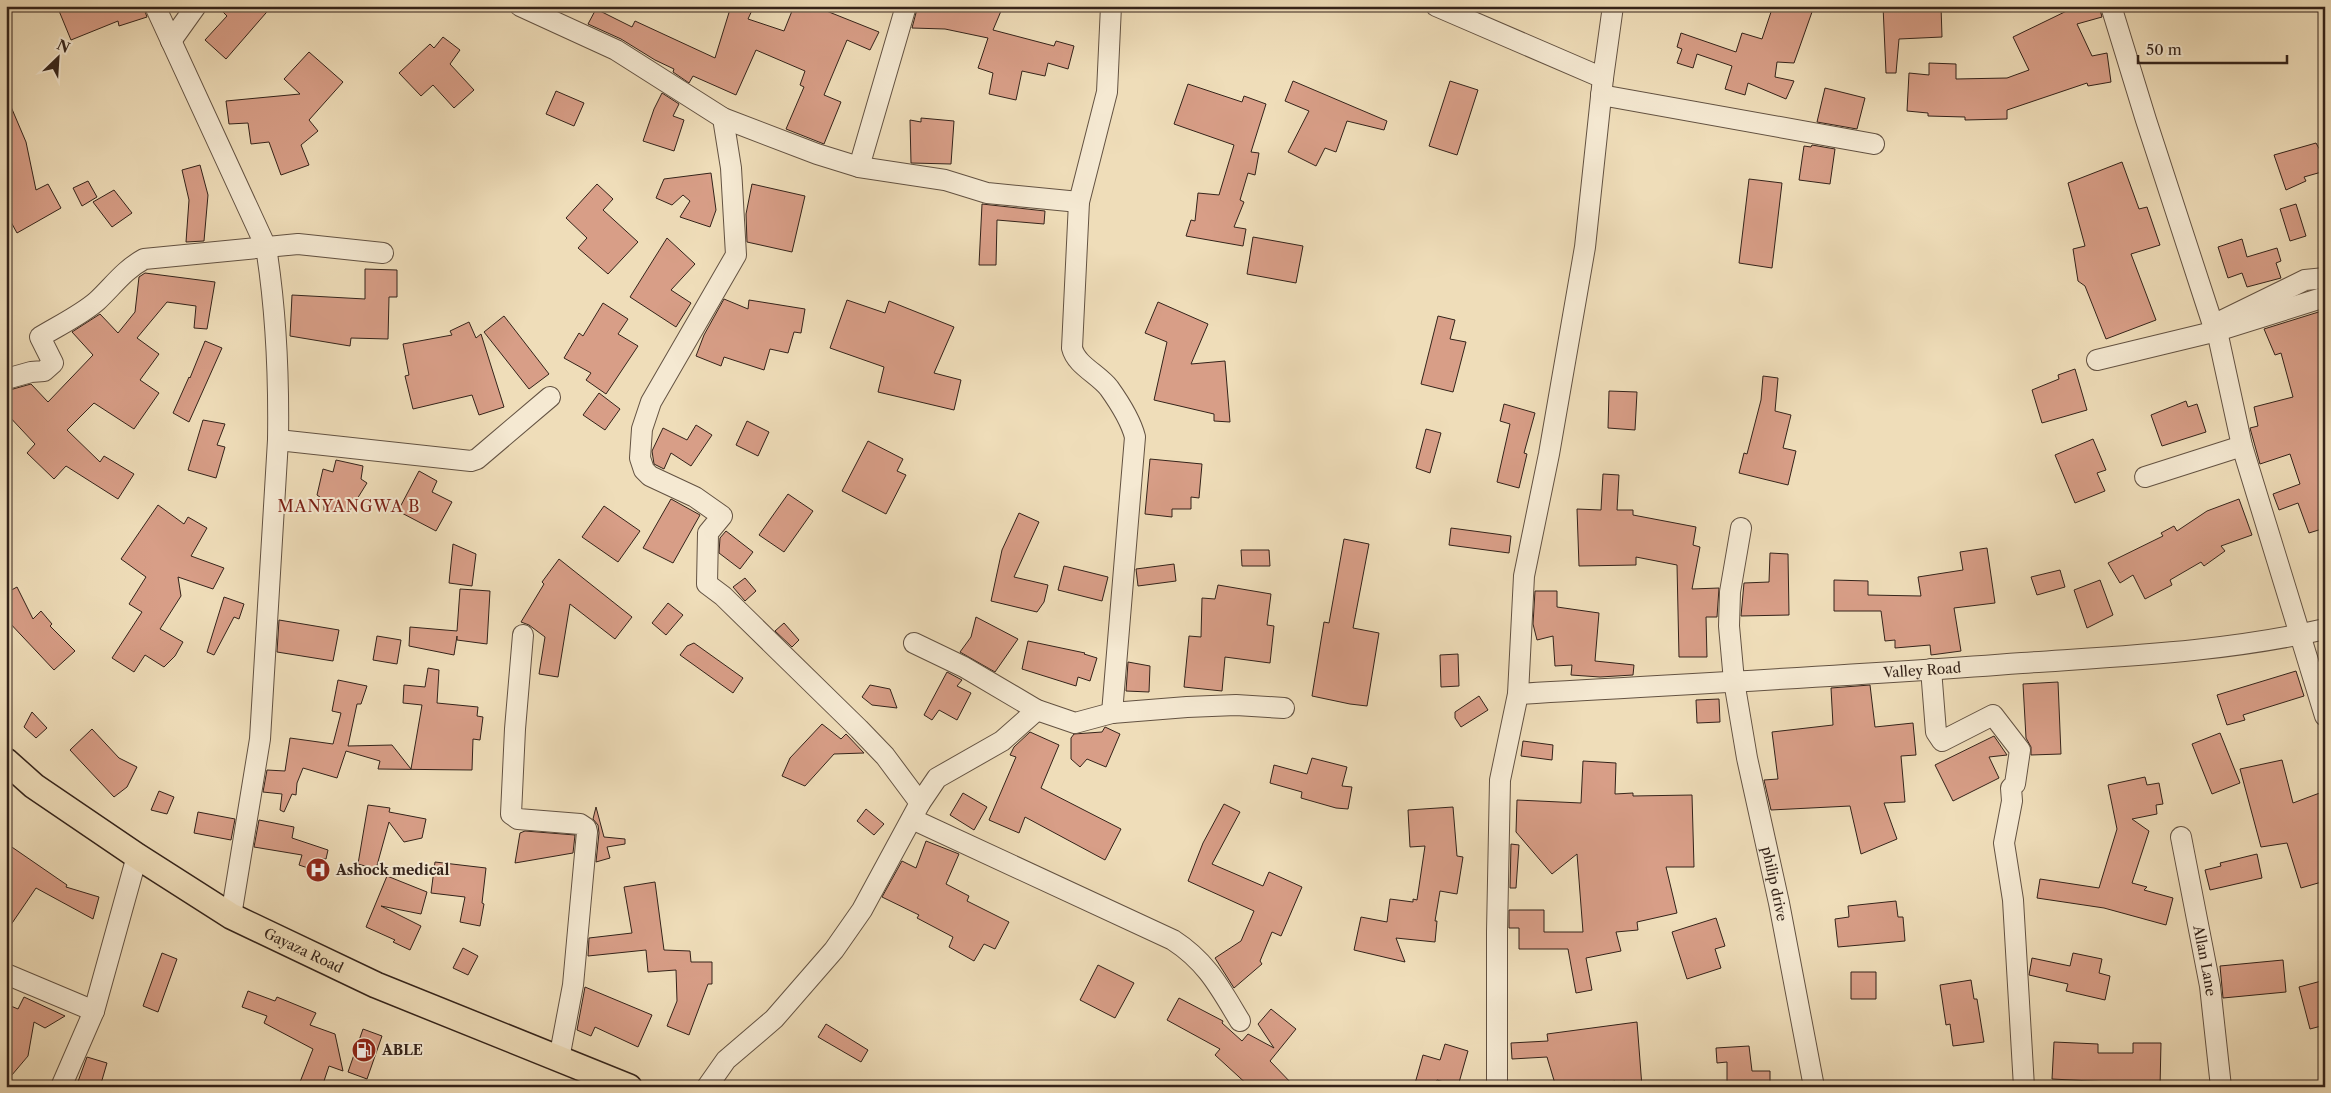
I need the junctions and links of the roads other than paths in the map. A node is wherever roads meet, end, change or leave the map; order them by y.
1 (155, 6) edge
2 (196, 6) edge
3 (520, 6) edge
4 (906, 6) edge
5 (1111, 6) edge
6 (1436, 6) edge
7 (1613, 6) edge
8 (2111, 6) edge
9 (172, 42) junction
10 (1602, 86) junction
11 (723, 118) junction
12 (1874, 144) dead end
13 (859, 167) junction
14 (1079, 202) junction
15 (266, 247) junction
16 (383, 253) dead end
17 (2325, 278) edge
18 (2325, 297) edge
19 (2215, 328) junction
20 (2096, 360) dead end
21 (6, 379) edge
22 (550, 397) dead end
23 (278, 440) junction
24 (2242, 446) junction
25 (2146, 477) dead end
26 (1741, 528) dead end
27 (2325, 629) edge
28 (2301, 634) junction
29 (523, 635) dead end
30 (914, 643) dead end
31 (1931, 669) junction
32 (1734, 682) junction
33 (1518, 694) junction
34 (1284, 708) dead end
35 (1037, 710) junction
36 (1112, 714) junction
37 (2325, 716) edge
38 (6, 761) edge
39 (916, 811) junction
40 (2181, 836) dead end
41 (137, 856) junction
42 (230, 916) junction
43 (6, 974) edge
44 (94, 1011) junction
45 (1240, 1021) dead end
46 (559, 1059) junction
47 (61, 1087) edge
48 (628, 1087) edge
49 (706, 1087) edge
50 (1497, 1087) edge
51 (1814, 1087) edge
52 (2024, 1087) edge
53 (2221, 1087) edge

1 - 9 street
2 - 9 street
3 - 11 street
4 - 13 street
5 - 14 street
6 - 10 street
7 - 10 street
8 - 19 street
9 - 15 street
10 - 12 street
10 - 33 street
11 - 13 street
11 - 39 street
13 - 14 street
14 - 36 street
15 - 16 street
15 - 21 street
15 - 23 street
17 - 19 street
18 - 19 street
19 - 20 street
19 - 24 street
22 - 23 street
23 - 42 street
24 - 25 street
24 - 28 street
26 - 32 street, philip drive
27 - 28 street, Valley Road
28 - 31 street, Valley Road
28 - 37 street
29 - 46 street
30 - 35 street
31 - 32 street, Valley Road
31 - 52 street
32 - 33 street, Valley Road
32 - 51 street, philip drive
33 - 50 street
34 - 36 street
35 - 36 street
35 - 39 street
38 - 41 main road, Gayaza Road
39 - 45 street
39 - 49 street
40 - 53 street, Allan Lane
41 - 42 main road, Gayaza Road
41 - 44 street
42 - 46 main road, Gayaza Road
43 - 44 street
44 - 47 street
46 - 48 main road, Gayaza Road

